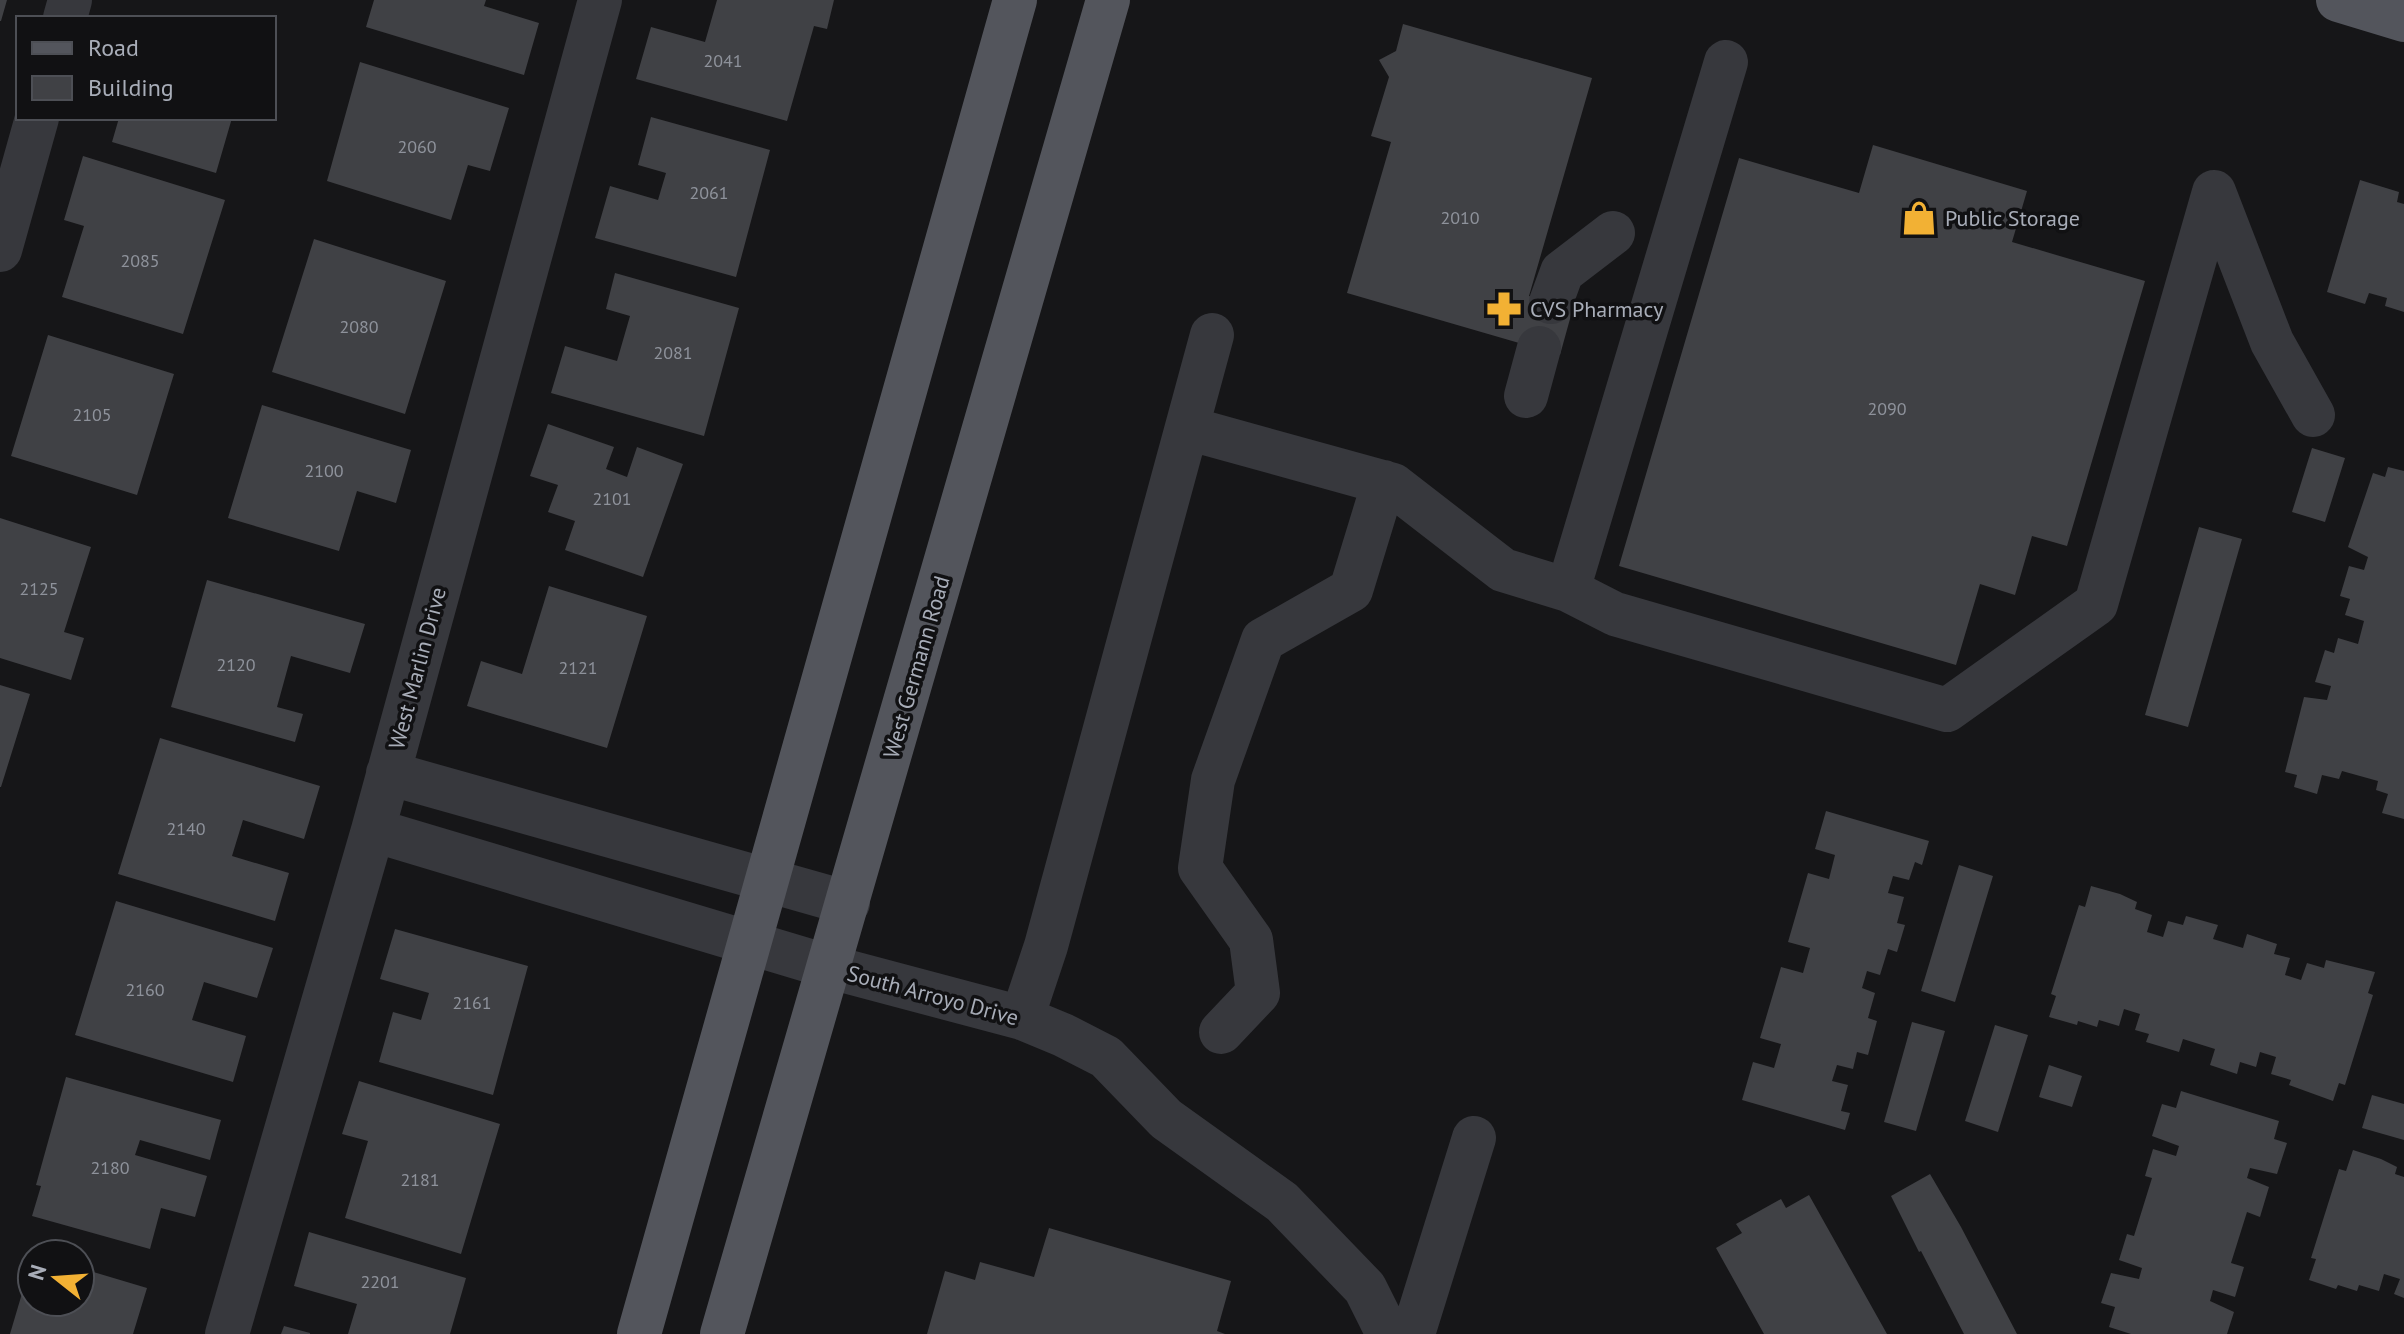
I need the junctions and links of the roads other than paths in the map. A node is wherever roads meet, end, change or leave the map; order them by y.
1 (600, 0) edge
2 (1015, 0) edge
3 (1108, 0) edge
4 (2338, 0) edge
5 (2404, 20) edge
6 (1726, 62) dead end
7 (36, 120) edge
8 (1613, 233) dead end
9 (0, 250) edge
10 (1551, 302) dead end
11 (1212, 335) dead end
12 (1539, 348) dead end
13 (1526, 396) dead end
14 (2304, 396) dead end
15 (1187, 428) junction
16 (1384, 482) junction
17 (1568, 590) junction
18 (388, 773) junction
19 (373, 830) junction
20 (766, 880) junction
21 (848, 903) junction
22 (750, 942) junction
23 (830, 967) junction
24 (1022, 1018) junction
25 (1221, 1032) dead end
26 (1474, 1138) dead end
27 (227, 1334) edge
28 (639, 1334) edge
29 (722, 1334) edge
30 (1388, 1334) edge
31 (1413, 1334) edge

1 - 18 street, West Marlin Drive
2 - 20 main road
3 - 21 main road, West Germann Road
4 - 5 main road
6 - 17 street
7 - 9 street
8 - 10 street
11 - 15 street
12 - 13 street
14 - 17 street
15 - 16 street
15 - 24 street
16 - 17 street
16 - 25 street
18 - 19 street, West Marlin Drive
18 - 20 street
19 - 22 street, South Arroyo Drive
19 - 27 street, West Marlin Drive
20 - 21 street
20 - 22 main road
21 - 23 main road, West Germann Road
22 - 23 street, South Arroyo Drive
22 - 28 main road
23 - 24 street, South Arroyo Drive
23 - 29 main road, West Germann Road
24 - 30 street, South Arroyo Drive
26 - 31 street

